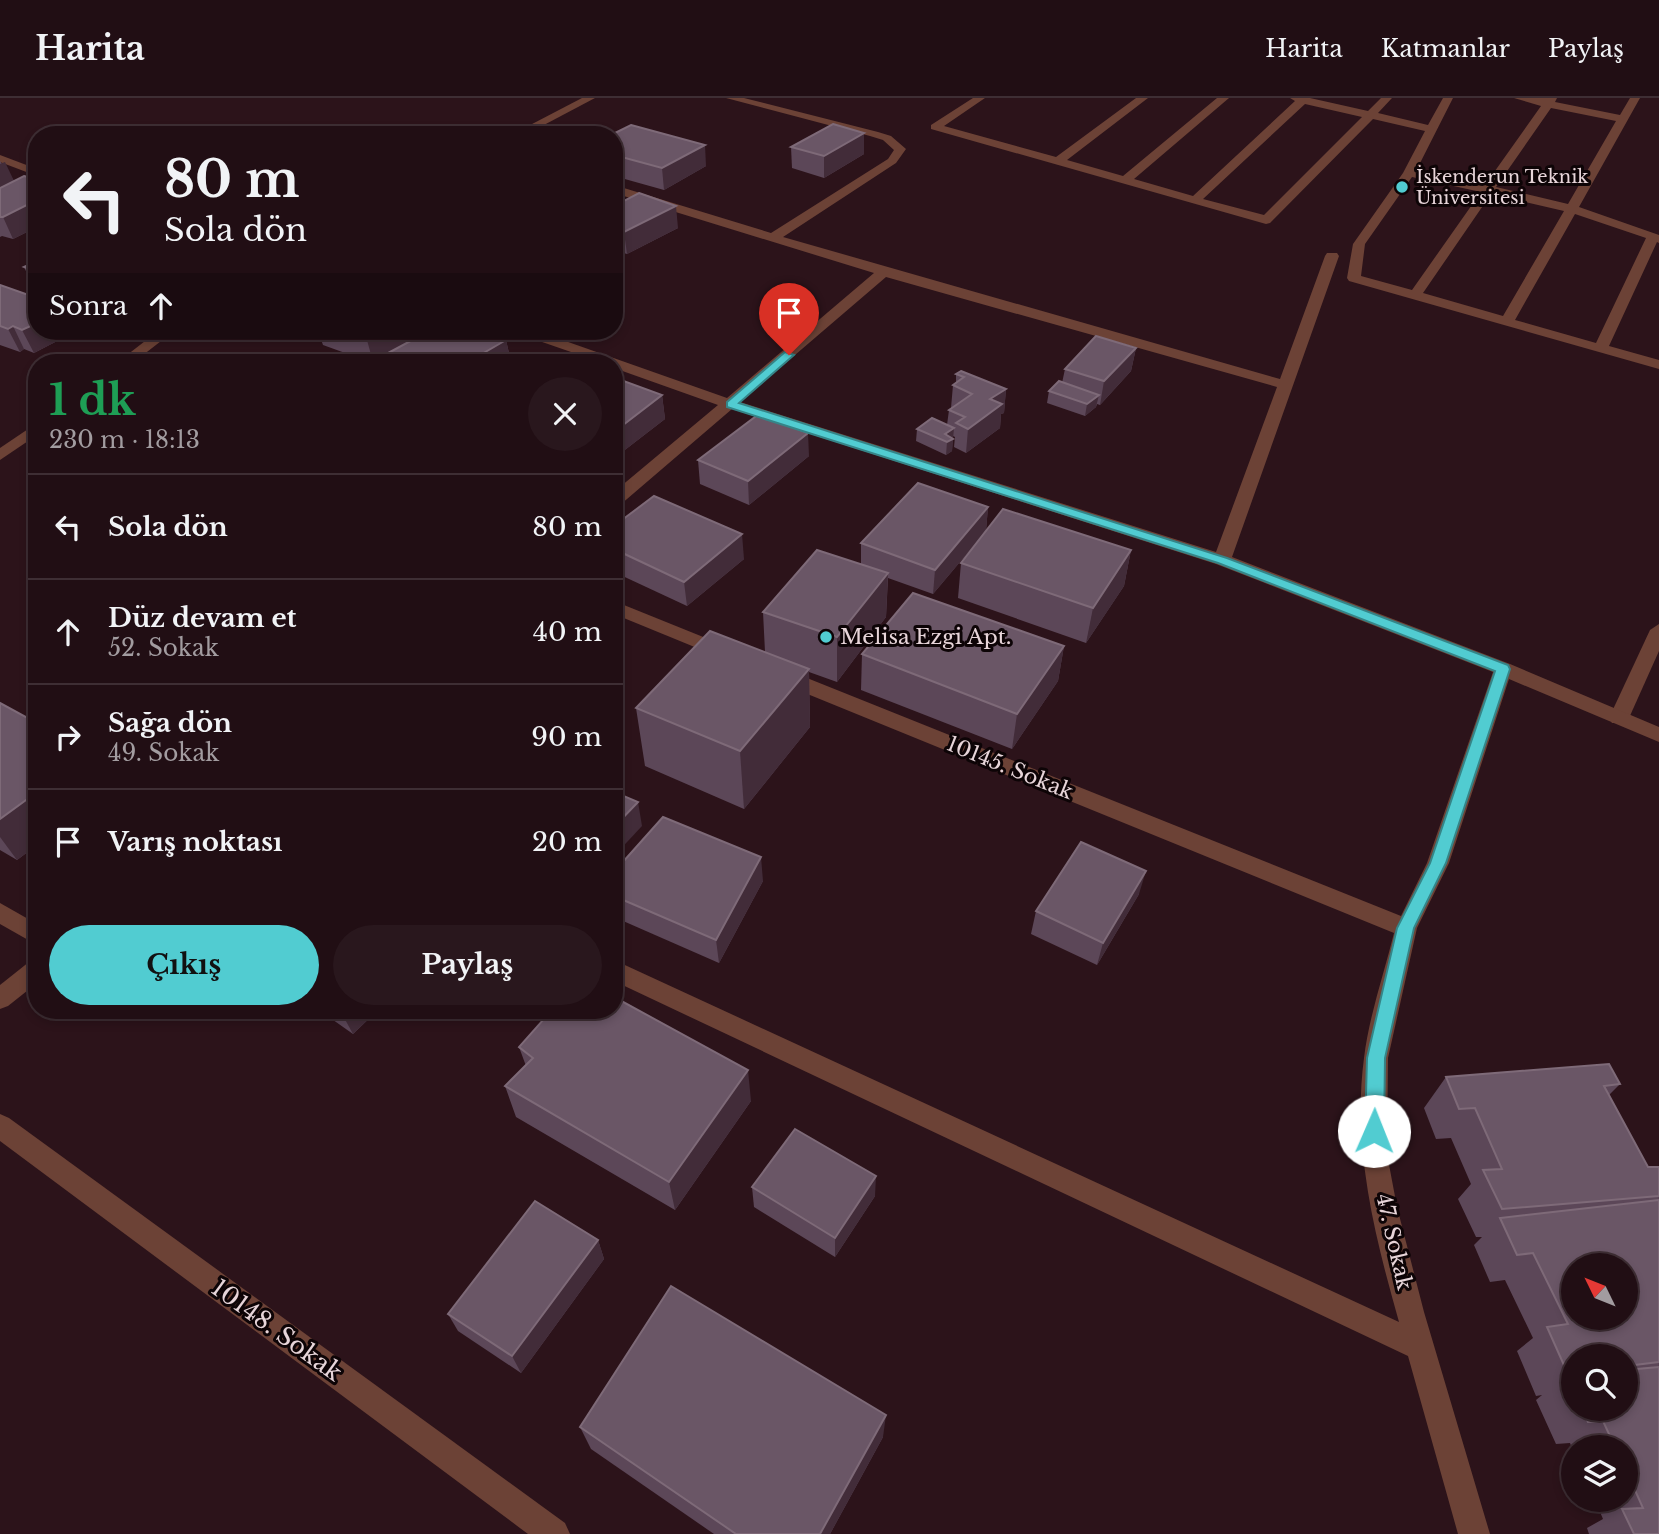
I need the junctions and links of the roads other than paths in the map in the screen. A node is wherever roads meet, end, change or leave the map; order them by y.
1 (590, 98) edge
2 (731, 98) edge
3 (980, 98) edge
4 (1143, 98) edge
5 (1224, 98) edge
6 (1387, 98) edge
7 (1448, 98) edge
8 (1519, 98) edge
9 (1635, 98) edge
10 (1301, 99) edge
11 (1550, 101) edge
12 (1370, 115) junction
13 (1623, 119) junction
14 (534, 126) edge
15 (1432, 130) junction
16 (0, 158) edge
17 (1059, 161) junction
18 (28, 169) edge
19 (1409, 173) junction
20 (1126, 180) junction
21 (1489, 190) junction
22 (623, 192) edge
23 (1196, 200) junction
24 (1572, 208) junction
25 (774, 237) junction
26 (1656, 238) edge
27 (1332, 256) dead end
28 (884, 272) junction
29 (1415, 295) junction
30 (1507, 322) junction
31 (155, 340) edge
32 (550, 340) edge
33 (1601, 348) junction
34 (136, 354) edge
35 (591, 354) edge
36 (623, 365) edge
37 (1659, 365) edge
38 (1286, 385) junction
39 (731, 404) junction
40 (28, 435) edge
41 (0, 455) edge
42 (623, 494) edge
43 (1222, 561) junction
44 (623, 611) edge
45 (1659, 630) edge
46 (744, 660) edge
47 (1503, 669) junction
48 (770, 670) edge
49 (1619, 718) junction
50 (1659, 735) edge
51 (0, 912) edge
52 (1406, 928) junction
53 (28, 930) edge
54 (623, 974) edge
55 (28, 977) edge
56 (0, 999) edge
57 (0, 1126) edge
58 (1420, 1347) junction
59 (554, 1534) edge
60 (1474, 1534) edge

1 - 14 street
2 - 25 street
3 - 17 street
4 - 17 street
5 - 20 street
6 - 12 street
7 - 15 street
8 - 11 street
9 - 13 street
10 - 12 street
10 - 23 street
11 - 13 street
11 - 21 street
12 - 15 street
12 - 23 street
13 - 24 street
15 - 19 street
16 - 18 street
17 - 20 street
19 - 21 street
19 - 29 street
20 - 23 street
21 - 24 street
21 - 29 street
22 - 25 street
24 - 26 street
24 - 30 street
25 - 28 street
26 - 33 street
27 - 38 street
28 - 38 street
28 - 39 street
29 - 30 street
30 - 33 street
31 - 34 street
32 - 35 street
33 - 37 street
36 - 39 street
38 - 43 street
39 - 42 street
39 - 43 street
40 - 41 street
43 - 47 street
44 - 46 street
45 - 49 street
47 - 49 street
47 - 52 street, 47. Sokak
48 - 52 street, 10145. Sokak
49 - 50 street
51 - 53 street
52 - 58 street, 47. Sokak
54 - 58 street
55 - 56 street
57 - 59 street, 10148. Sokak
58 - 60 street, 47. Sokak

